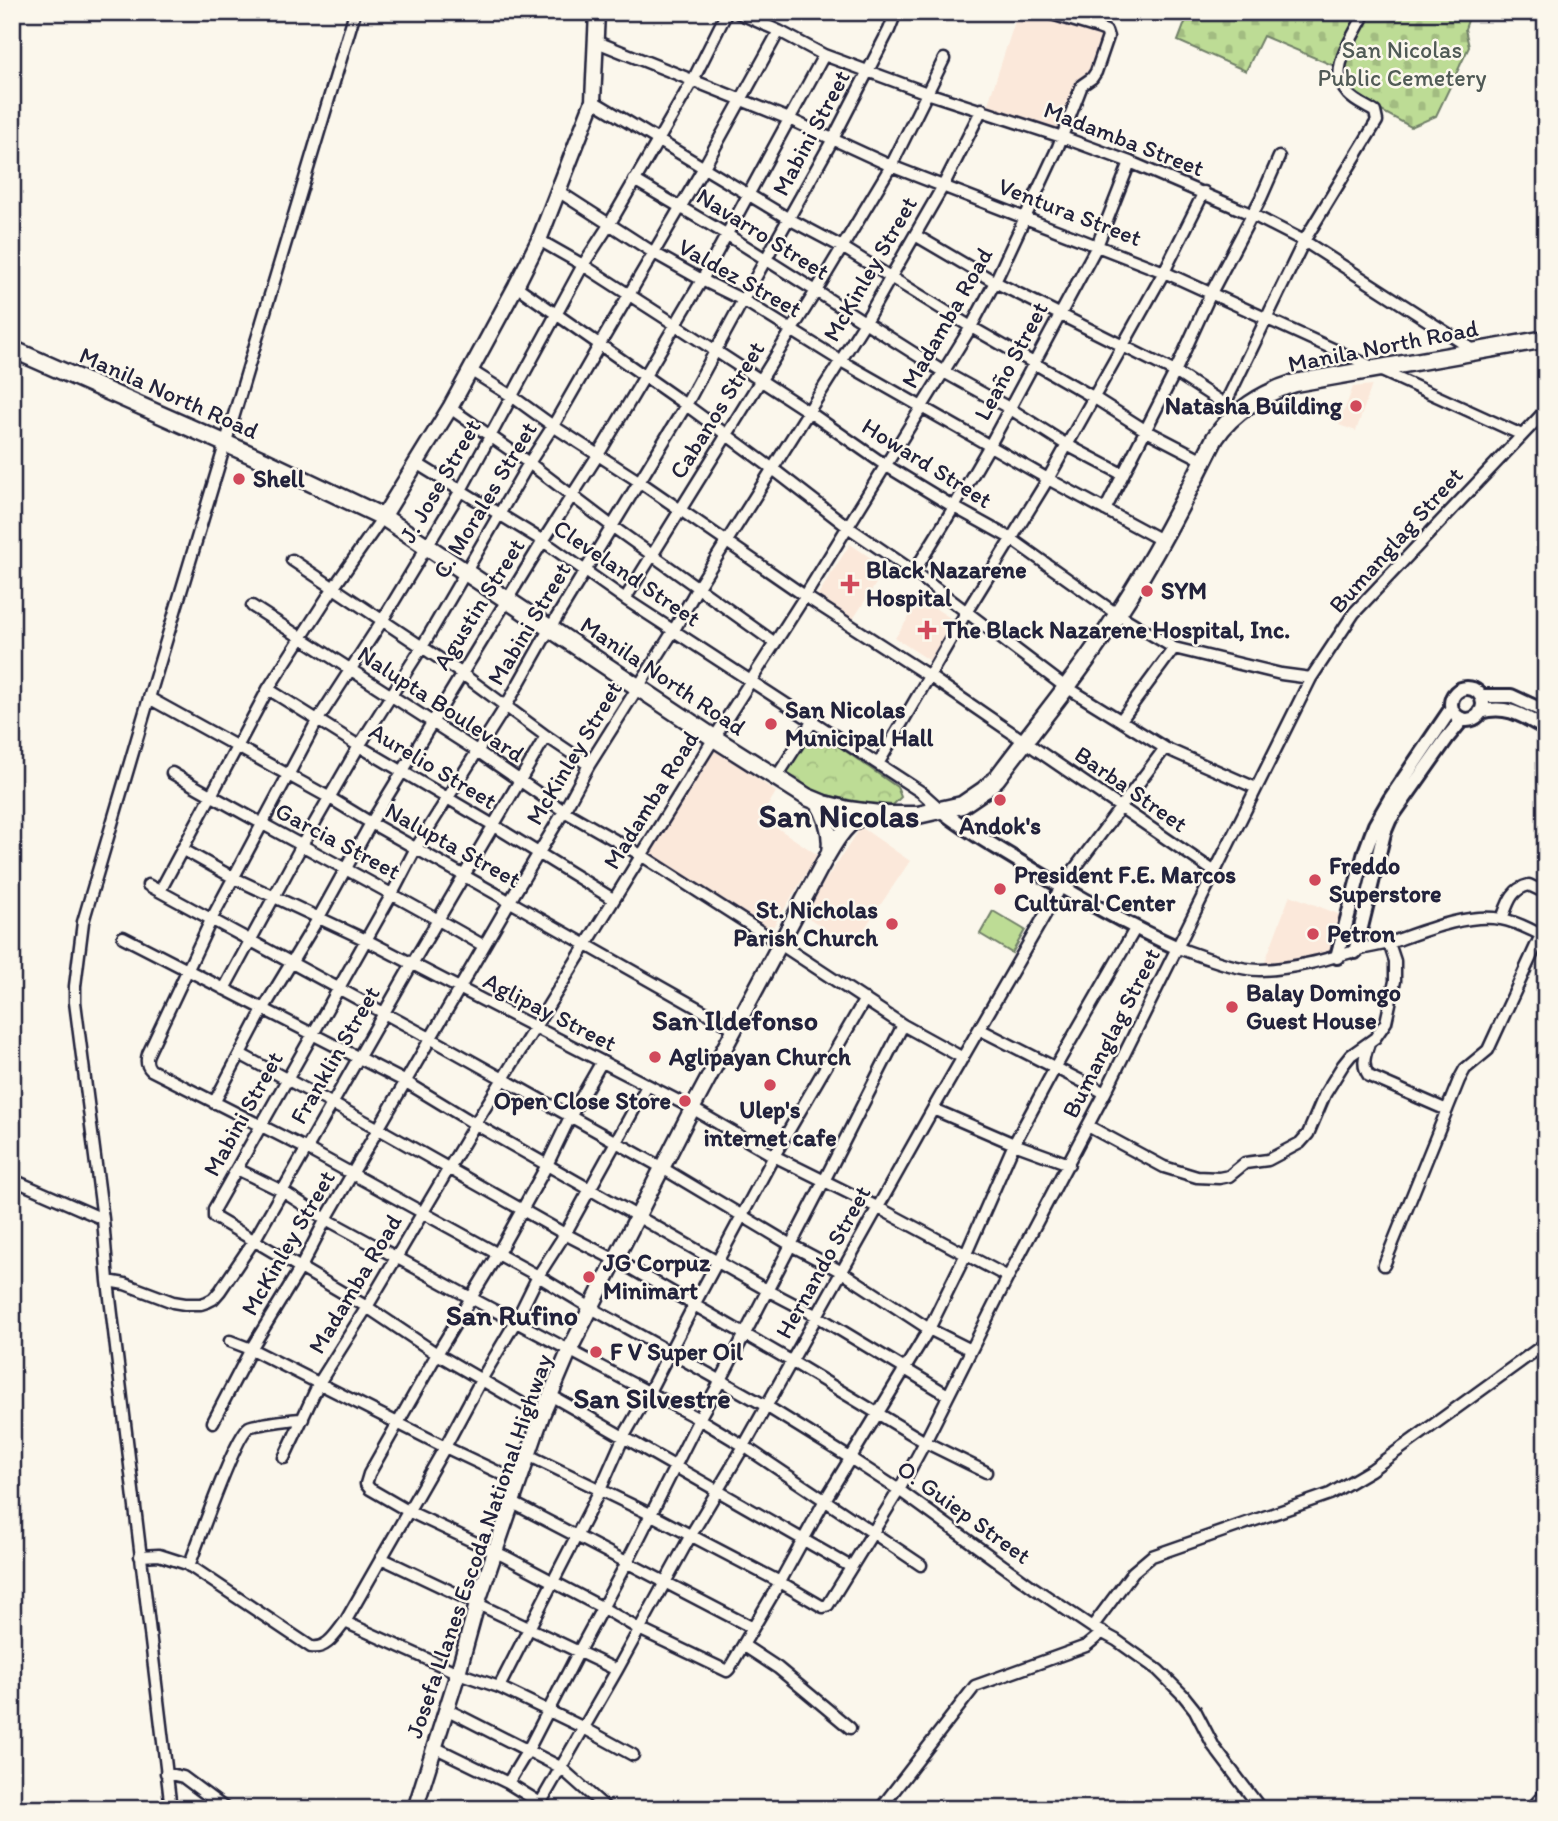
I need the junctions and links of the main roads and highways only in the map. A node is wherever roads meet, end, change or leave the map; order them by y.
1 (597, 12) edge
2 (1546, 340) edge
3 (12, 349) edge
4 (383, 517) junction
5 (816, 800) junction
6 (877, 813) junction
7 (828, 855) junction
8 (416, 1808) edge

1 - 4 main road
2 - 6 highway, Manila North Road
3 - 4 highway, Manila North Road
4 - 5 highway, Manila North Road
5 - 6 highway, Manila North Road
5 - 7 main road
6 - 7 main road, Josefa Llanes Escoda National Highway
7 - 8 main road, Josefa Llanes Escoda National Highway

